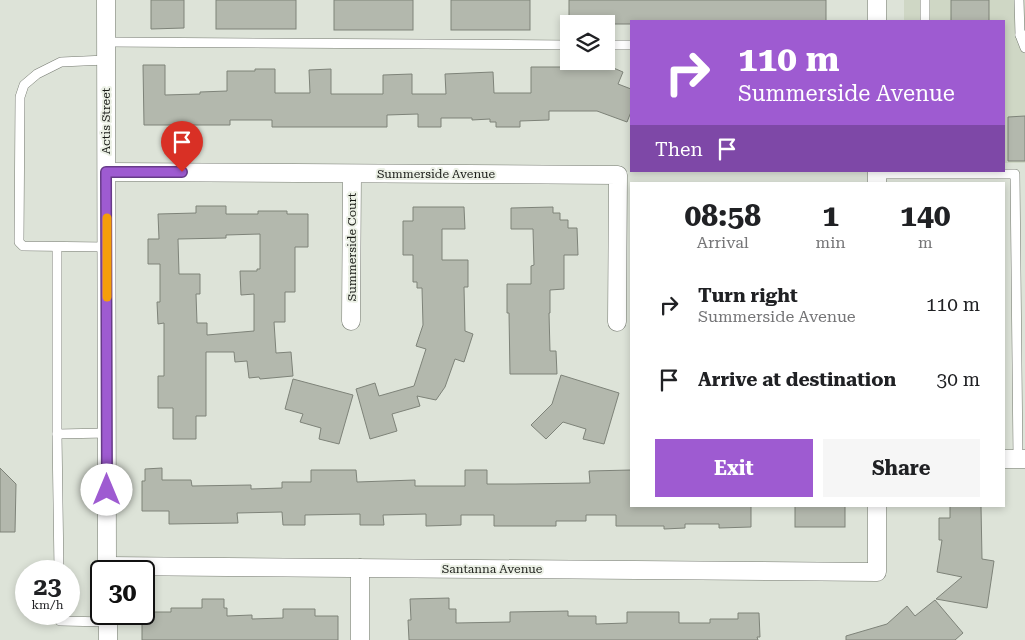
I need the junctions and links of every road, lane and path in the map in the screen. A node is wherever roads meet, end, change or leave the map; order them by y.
1 (106, 0) edge
2 (877, 0) edge
3 (925, 0) edge
4 (1019, 0) edge
5 (877, 20) edge
6 (925, 20) edge
7 (1023, 35) edge
8 (106, 42) junction
9 (560, 45) edge
10 (615, 45) edge
11 (630, 45) edge
12 (1025, 48) edge
13 (106, 60) junction
14 (106, 172) junction
15 (352, 174) junction
16 (878, 176) edge
17 (57, 247) junction
18 (107, 247) junction
19 (351, 320) dead end
20 (617, 322) dead end
21 (107, 433) junction
22 (57, 434) junction
23 (1016, 459) edge
24 (878, 507) edge
25 (59, 560) edge
26 (107, 560) edge
27 (155, 568) edge
28 (360, 568) junction
29 (108, 625) edge
30 (108, 640) edge
31 (360, 640) edge

1 - 8 street, Actis Street
2 - 5 street
3 - 6 lane
4 - 7 lane
7 - 12 lane
8 - 9 lane
8 - 13 street, Actis Street
10 - 11 lane
13 - 14 street, Actis Street
13 - 17 lane
14 - 15 street, Summerside Avenue
14 - 18 street, Actis Street
15 - 19 street, Summerside Court
15 - 20 street, Summerside Avenue
16 - 23 lane
17 - 18 lane
17 - 22 lane
18 - 21 street, Actis Street
21 - 22 lane
21 - 26 street, Actis Street
22 - 25 lane
24 - 28 street, Santanna Avenue
27 - 28 street, Santanna Avenue
28 - 31 street
29 - 30 street

